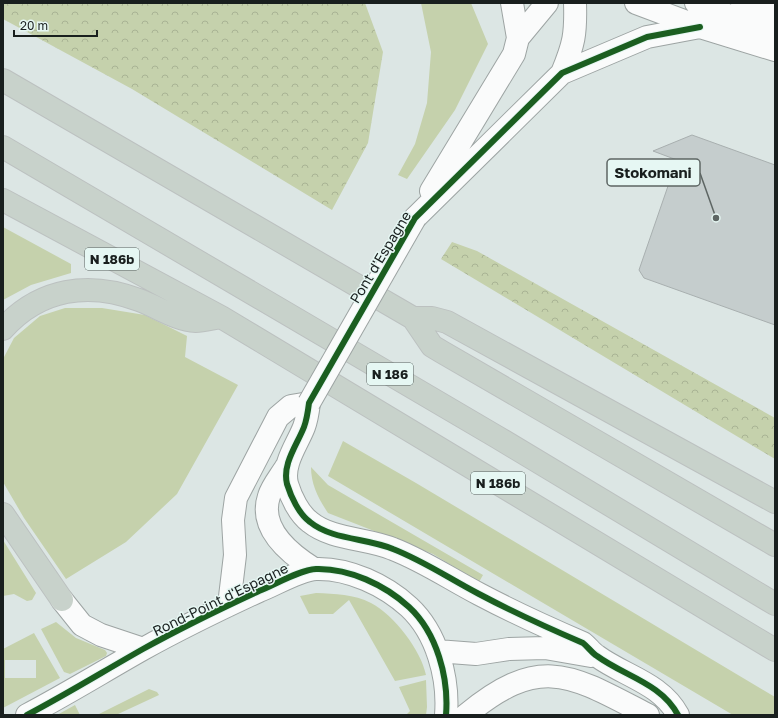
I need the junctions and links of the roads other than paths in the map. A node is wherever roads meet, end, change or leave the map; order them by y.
1 (512, 3) edge
2 (547, 3) edge
3 (575, 3) edge
4 (636, 3) edge
5 (696, 3) edge
6 (742, 3) edge
7 (775, 16) edge
8 (700, 27) junction
9 (775, 28) edge
10 (518, 38) junction
11 (775, 50) edge
12 (562, 73) junction
13 (3, 80) edge
14 (3, 147) edge
15 (3, 200) edge
16 (415, 218) junction
17 (221, 317) junction
18 (413, 318) junction
19 (3, 329) edge
20 (309, 403) junction
21 (286, 467) junction
22 (775, 502) edge
23 (3, 514) edge
24 (775, 545) edge
25 (314, 569) junction
26 (62, 600) joint
27 (775, 604) edge
28 (229, 605) junction
29 (144, 649) junction
30 (437, 650) junction
31 (775, 650) edge
32 (596, 656) junction
33 (28, 715) edge
34 (446, 715) edge
35 (466, 715) edge
36 (648, 715) edge
37 (678, 715) edge

1 - 10 street
2 - 10 street
3 - 12 street
4 - 8 street
5 - 9 street
6 - 7 street
8 - 11 street
8 - 12 street
10 - 16 street
12 - 16 street, Pont d'Espagne
13 - 18 highway
14 - 27 highway, N 186
15 - 17 highway, N 186b
16 - 20 street, Pont d'Espagne, bridge
17 - 19 highway
17 - 31 highway, N 186b
18 - 22 highway
18 - 24 highway
20 - 21 street, Pont d'Espagne
20 - 28 street
21 - 25 street, Pont d'Espagne
21 - 32 street
23 - 26 highway
25 - 28 street, Rond-Point d'Espagne
25 - 30 street, Rond-Point d'Espagne
26 - 29 street
28 - 29 street, Rond-Point d'Espagne
29 - 33 street, Rond-Point d'Espagne
30 - 32 street
30 - 34 street, Rond-Point d'Espagne
32 - 37 street
35 - 36 street

